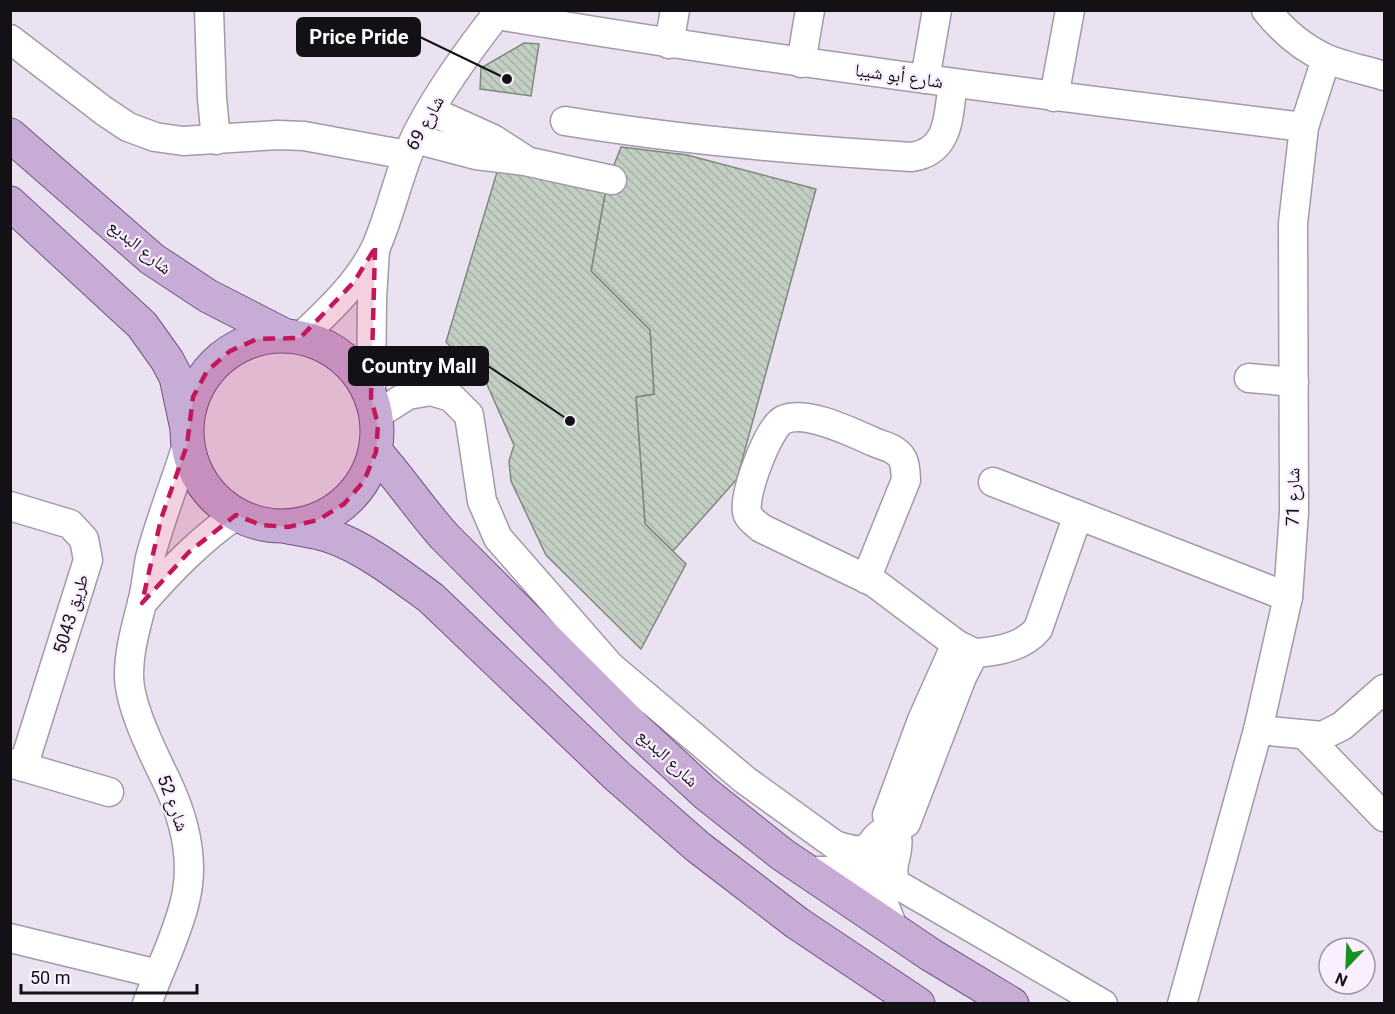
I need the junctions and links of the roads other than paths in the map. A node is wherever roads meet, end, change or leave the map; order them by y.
1 (209, 10) edge
2 (675, 10) edge
3 (810, 10) edge
4 (937, 10) edge
5 (1070, 10) edge
6 (1266, 10) edge
7 (498, 13) edge
8 (10, 39) edge
9 (669, 44) junction
10 (1326, 58) junction
11 (801, 63) junction
12 (1384, 76) edge
13 (939, 81) junction
14 (1054, 96) junction
15 (431, 111) junction
16 (565, 121) dead end
17 (1304, 127) junction
18 (10, 135) edge
19 (216, 140) junction
20 (411, 147) junction
21 (525, 161) junction
22 (612, 180) dead end
23 (10, 203) edge
24 (375, 248) junction
25 (293, 337) junction
26 (1249, 378) dead end
27 (1293, 382) junction
28 (373, 407) junction
29 (187, 436) junction
30 (376, 452) junction
31 (993, 482) dead end
32 (10, 506) edge
33 (236, 515) junction
34 (1078, 515) junction
35 (288, 526) junction
36 (866, 579) junction
37 (1288, 597) junction
38 (142, 603) junction
39 (965, 648) junction
40 (1384, 690) edge
41 (1258, 730) junction
42 (1305, 735) junction
43 (17, 765) edge
44 (109, 792) dead end
45 (1384, 817) edge
46 (893, 829) junction
47 (809, 871) junction
48 (874, 878) junction
49 (894, 930) junction
50 (10, 938) edge
51 (158, 974) junction
52 (147, 1004) edge
53 (918, 1004) edge
54 (1012, 1004) edge
55 (1103, 1004) edge
56 (1182, 1004) edge

1 - 19 street
2 - 9 street
3 - 11 street
4 - 13 street
5 - 14 street
6 - 10 street
7 - 9 street, شارع أبو شيبا
7 - 15 street, شارع 69
8 - 19 street
9 - 11 street, شارع أبو شيبا
10 - 12 street
10 - 17 street, شارع 71
11 - 13 street, شارع أبو شيبا
13 - 14 street, شارع أبو شيبا
13 - 16 street
14 - 17 street, شارع أبو شيبا
15 - 20 street, شارع 69
15 - 21 street
17 - 27 street, شارع 71
18 - 25 main road, شارع البديع
19 - 20 street
20 - 21 street
20 - 24 street, شارع 69
21 - 22 street
23 - 29 main road
24 - 25 street, شارع 69
24 - 28 street, شارع 69
25 - 28 main road
25 - 29 main road
26 - 27 street
27 - 37 street, شارع 71
28 - 30 main road
28 - 46 street
29 - 33 main road
29 - 38 street, شارع 52
30 - 35 main road
30 - 47 main road, شارع البديع
31 - 34 street
32 - 43 street, طريق 5043
33 - 35 main road
33 - 38 street, شارع 52
34 - 37 street
34 - 39 street
35 - 53 main road
36 - 36 street
36 - 39 street
37 - 41 street, شارع 71
38 - 51 street, شارع 52
39 - 46 street
40 - 42 street
41 - 42 street
41 - 56 street, شارع 71
42 - 45 street
43 - 44 street, طريق 5043
46 - 48 street
46 - 55 street
47 - 48 street
47 - 49 main road, شارع البديع
48 - 49 street
49 - 54 main road, شارع البديع
50 - 51 street
51 - 52 street, شارع 52

